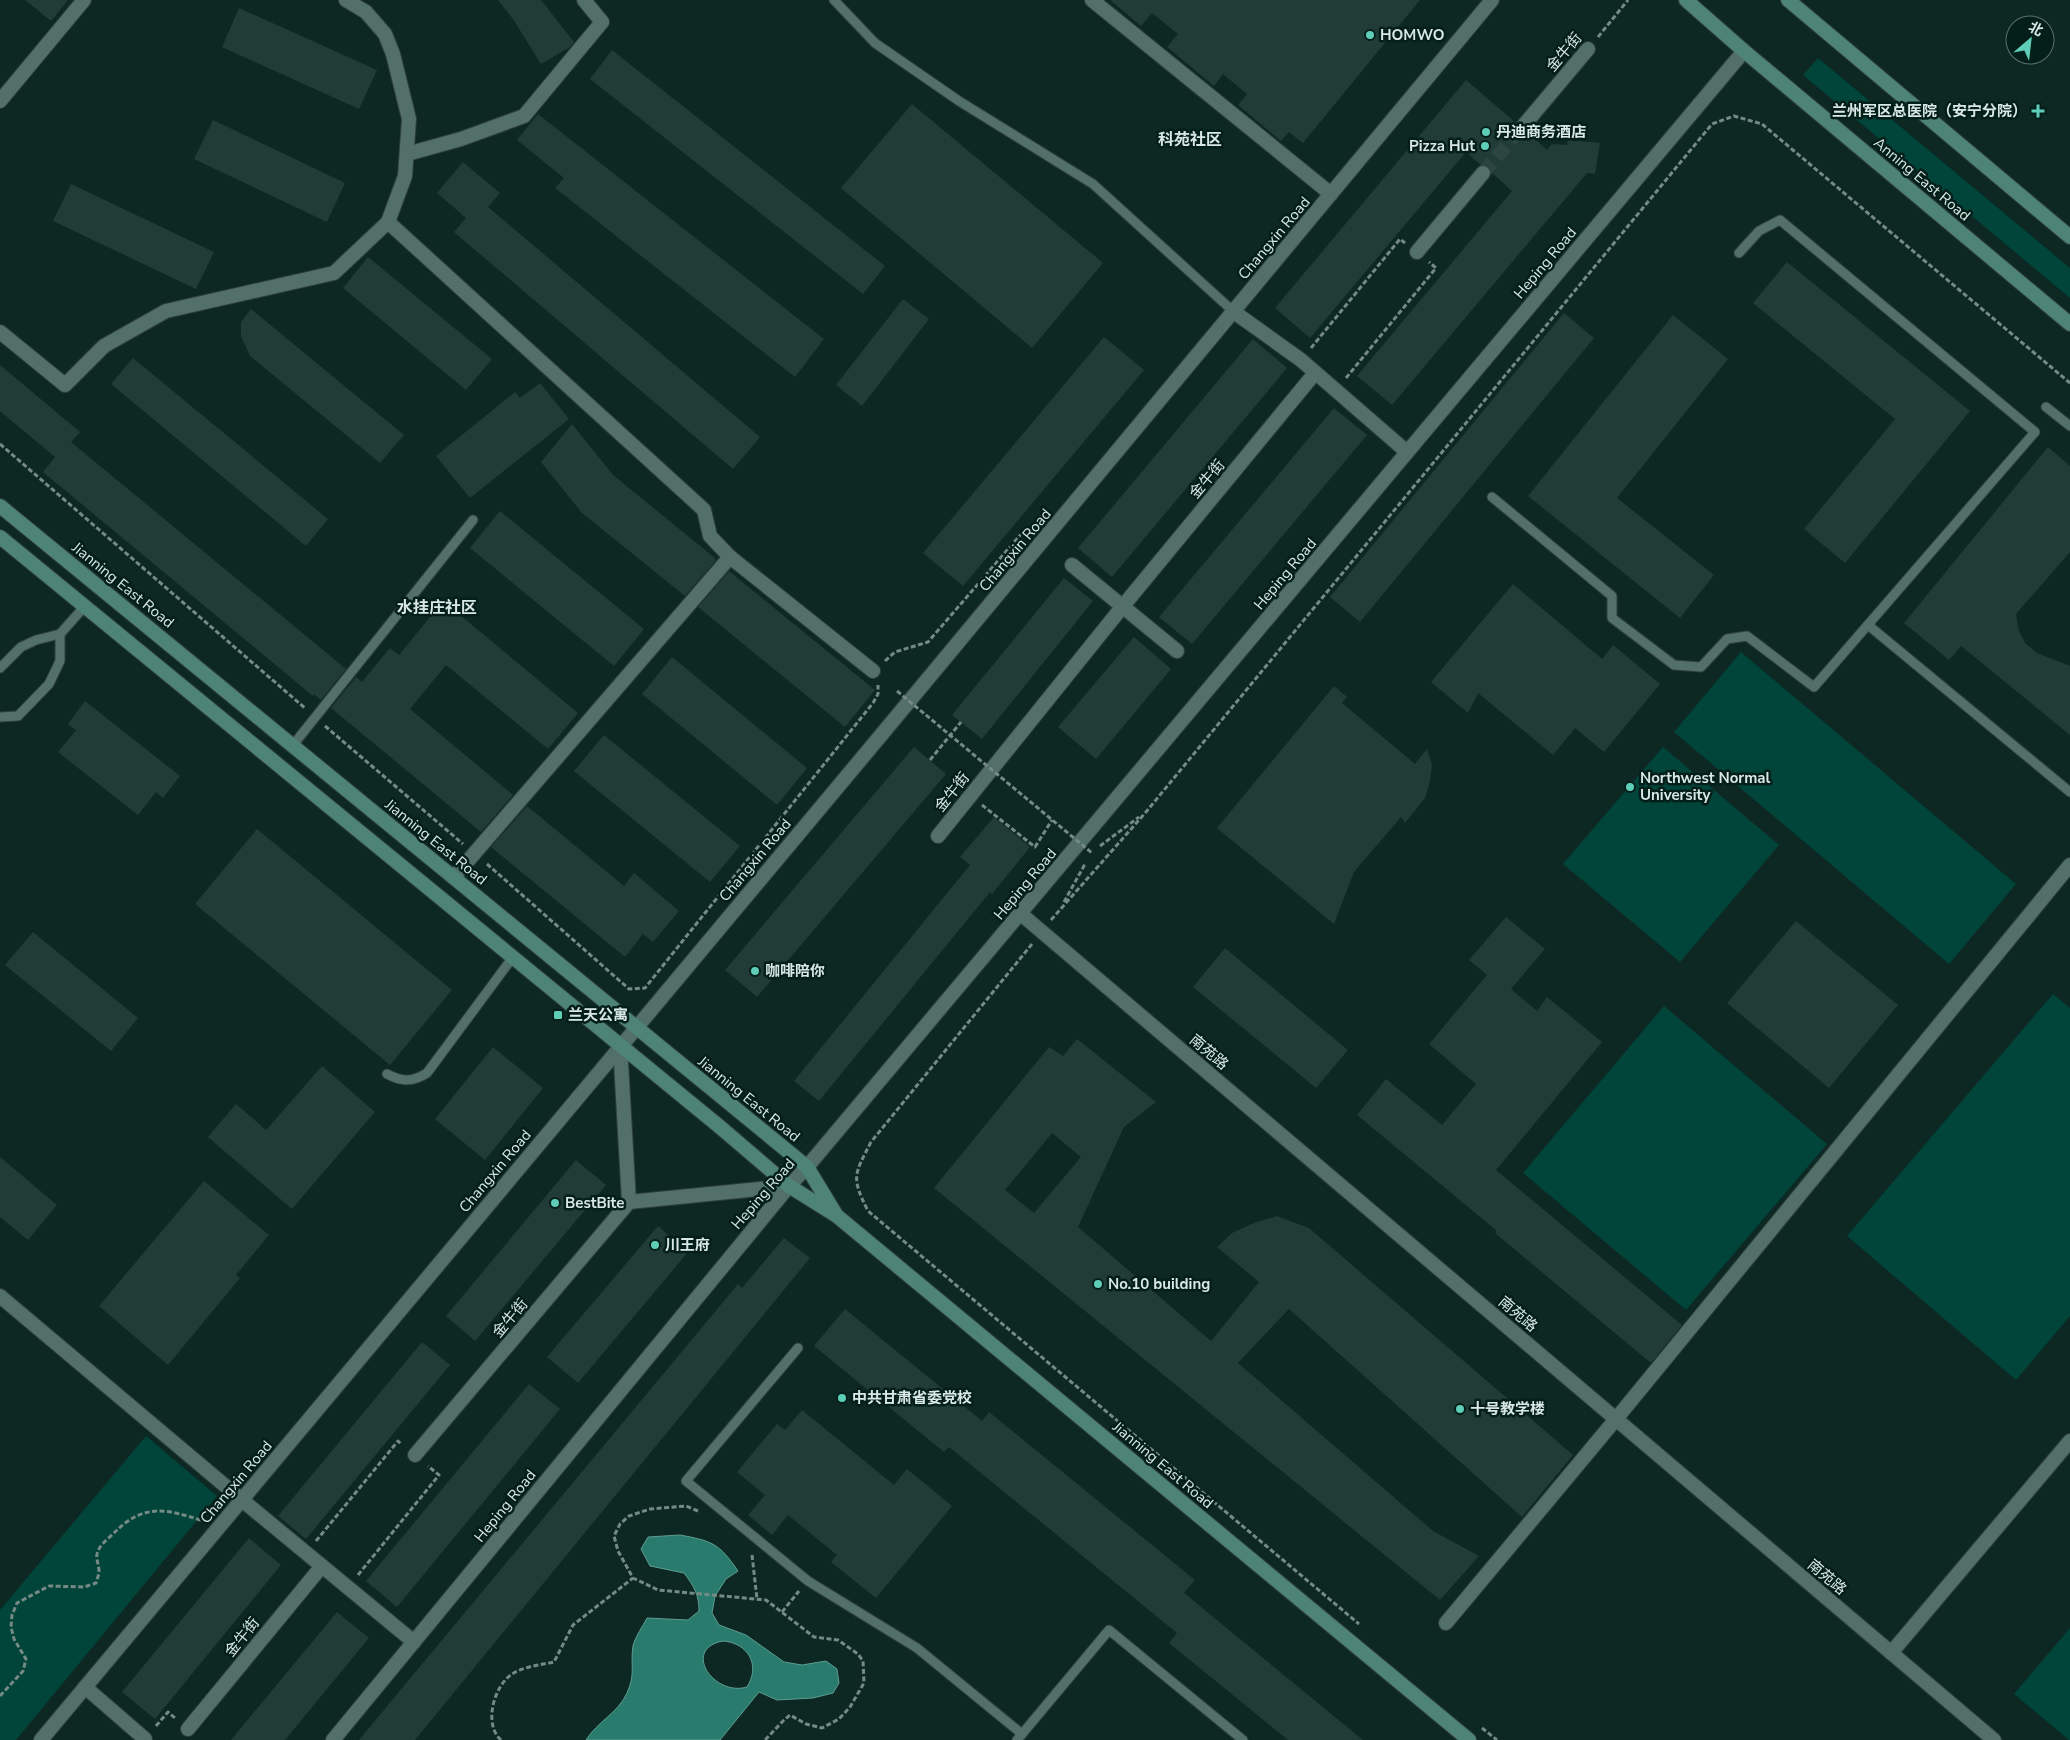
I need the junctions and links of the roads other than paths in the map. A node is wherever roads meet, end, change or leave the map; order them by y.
1 (84, 0) edge
2 (346, 0) edge
3 (584, 0) edge
4 (834, 0) edge
5 (1092, 0) edge
6 (1492, 0) edge
7 (1686, 0) edge
8 (1788, 0) edge
9 (1588, 49) road end
10 (1744, 51) junction
11 (0, 101) edge
12 (1524, 125) tunnel mouth
13 (407, 154) junction
14 (1483, 173) tunnel mouth
15 (1331, 194) junction
16 (388, 222) junction
17 (2070, 236) edge
18 (1416, 252) road end
19 (1739, 253) dead end
20 (1234, 312) junction
21 (2070, 324) edge
22 (0, 332) edge
23 (1316, 373) junction
24 (2046, 407) dead end
25 (2070, 426) edge
26 (1408, 452) junction
27 (1492, 497) dead end
28 (0, 506) edge
29 (473, 520) dead end
30 (0, 537) edge
31 (730, 557) junction
32 (1072, 565) dead end
33 (84, 606) junction
34 (1123, 606) junction
35 (1868, 626) junction
36 (60, 634) junction
37 (1177, 651) dead end
38 (0, 668) edge
39 (873, 671) road end
40 (0, 717) edge
41 (293, 745) junction
42 (2070, 792) edge
43 (938, 836) dead end
44 (2070, 865) edge
45 (454, 877) junction
46 (1021, 914) junction
47 (513, 957) junction
48 (636, 1027) junction
49 (620, 1045) junction
50 (387, 1074) dead end
51 (807, 1167) junction
52 (789, 1186) junction
53 (629, 1202) junction
54 (837, 1216) junction
55 (0, 1296) edge
56 (798, 1348) dead end
57 (1616, 1419) junction
58 (2070, 1441) edge
59 (415, 1455) road end
60 (242, 1500) junction
61 (322, 1566) junction
62 (1446, 1624) dead end
63 (414, 1642) junction
64 (1891, 1653) junction
65 (85, 1688) junction
66 (188, 1729) dead end
67 (1019, 1737) edge
68 (145, 1739) edge
69 (41, 1740) edge
70 (333, 1740) edge
71 (1243, 1740) edge
72 (1468, 1740) edge
73 (1994, 1740) edge

1 - 11 street
2 - 13 street
3 - 13 street
4 - 20 lane
5 - 15 street
6 - 15 street, Changxin Road
7 - 10 main road, Anning East Road
8 - 17 main road
9 - 12 street, 金牛街
10 - 21 main road, Anning East Road
10 - 26 street, Heping Road
13 - 16 street
14 - 18 street
15 - 20 street, Changxin Road
16 - 22 street
16 - 31 street
19 - 35 lane
20 - 23 street
20 - 48 street, Changxin Road
23 - 26 street
23 - 34 street, 金牛街
24 - 25 lane
26 - 46 street, Heping Road
27 - 35 lane
28 - 41 main road, Jianning East Road
29 - 41 lane
30 - 33 main road, Jianning East Road
31 - 39 street
31 - 45 street
32 - 34 street
33 - 36 lane
33 - 47 main road, Jianning East Road
34 - 37 street
34 - 43 street, 金牛街
35 - 42 lane
36 - 38 lane
36 - 40 lane
41 - 45 main road, Jianning East Road
44 - 57 street
45 - 48 main road, Jianning East Road
46 - 51 street, Heping Road
46 - 57 street, 南苑路
47 - 49 main road, Jianning East Road
47 - 50 lane
48 - 49 street, Changxin Road
48 - 51 main road, Jianning East Road
49 - 52 main road, Jianning East Road
49 - 53 street
49 - 60 street, Changxin Road
51 - 52 street, Heping Road
51 - 54 main road, Jianning East Road
52 - 53 street
52 - 54 main road, Jianning East Road
52 - 63 street, Heping Road
53 - 59 street, 金牛街
54 - 72 main road, Jianning East Road
55 - 60 street
56 - 67 lane
57 - 62 street
57 - 64 street, 南苑路
58 - 64 street
60 - 61 street
60 - 65 street, Changxin Road
61 - 63 street
61 - 66 street, 金牛街
63 - 70 street, Heping Road
64 - 73 street, 南苑路
65 - 68 street
65 - 69 street, Changxin Road
67 - 71 lane

